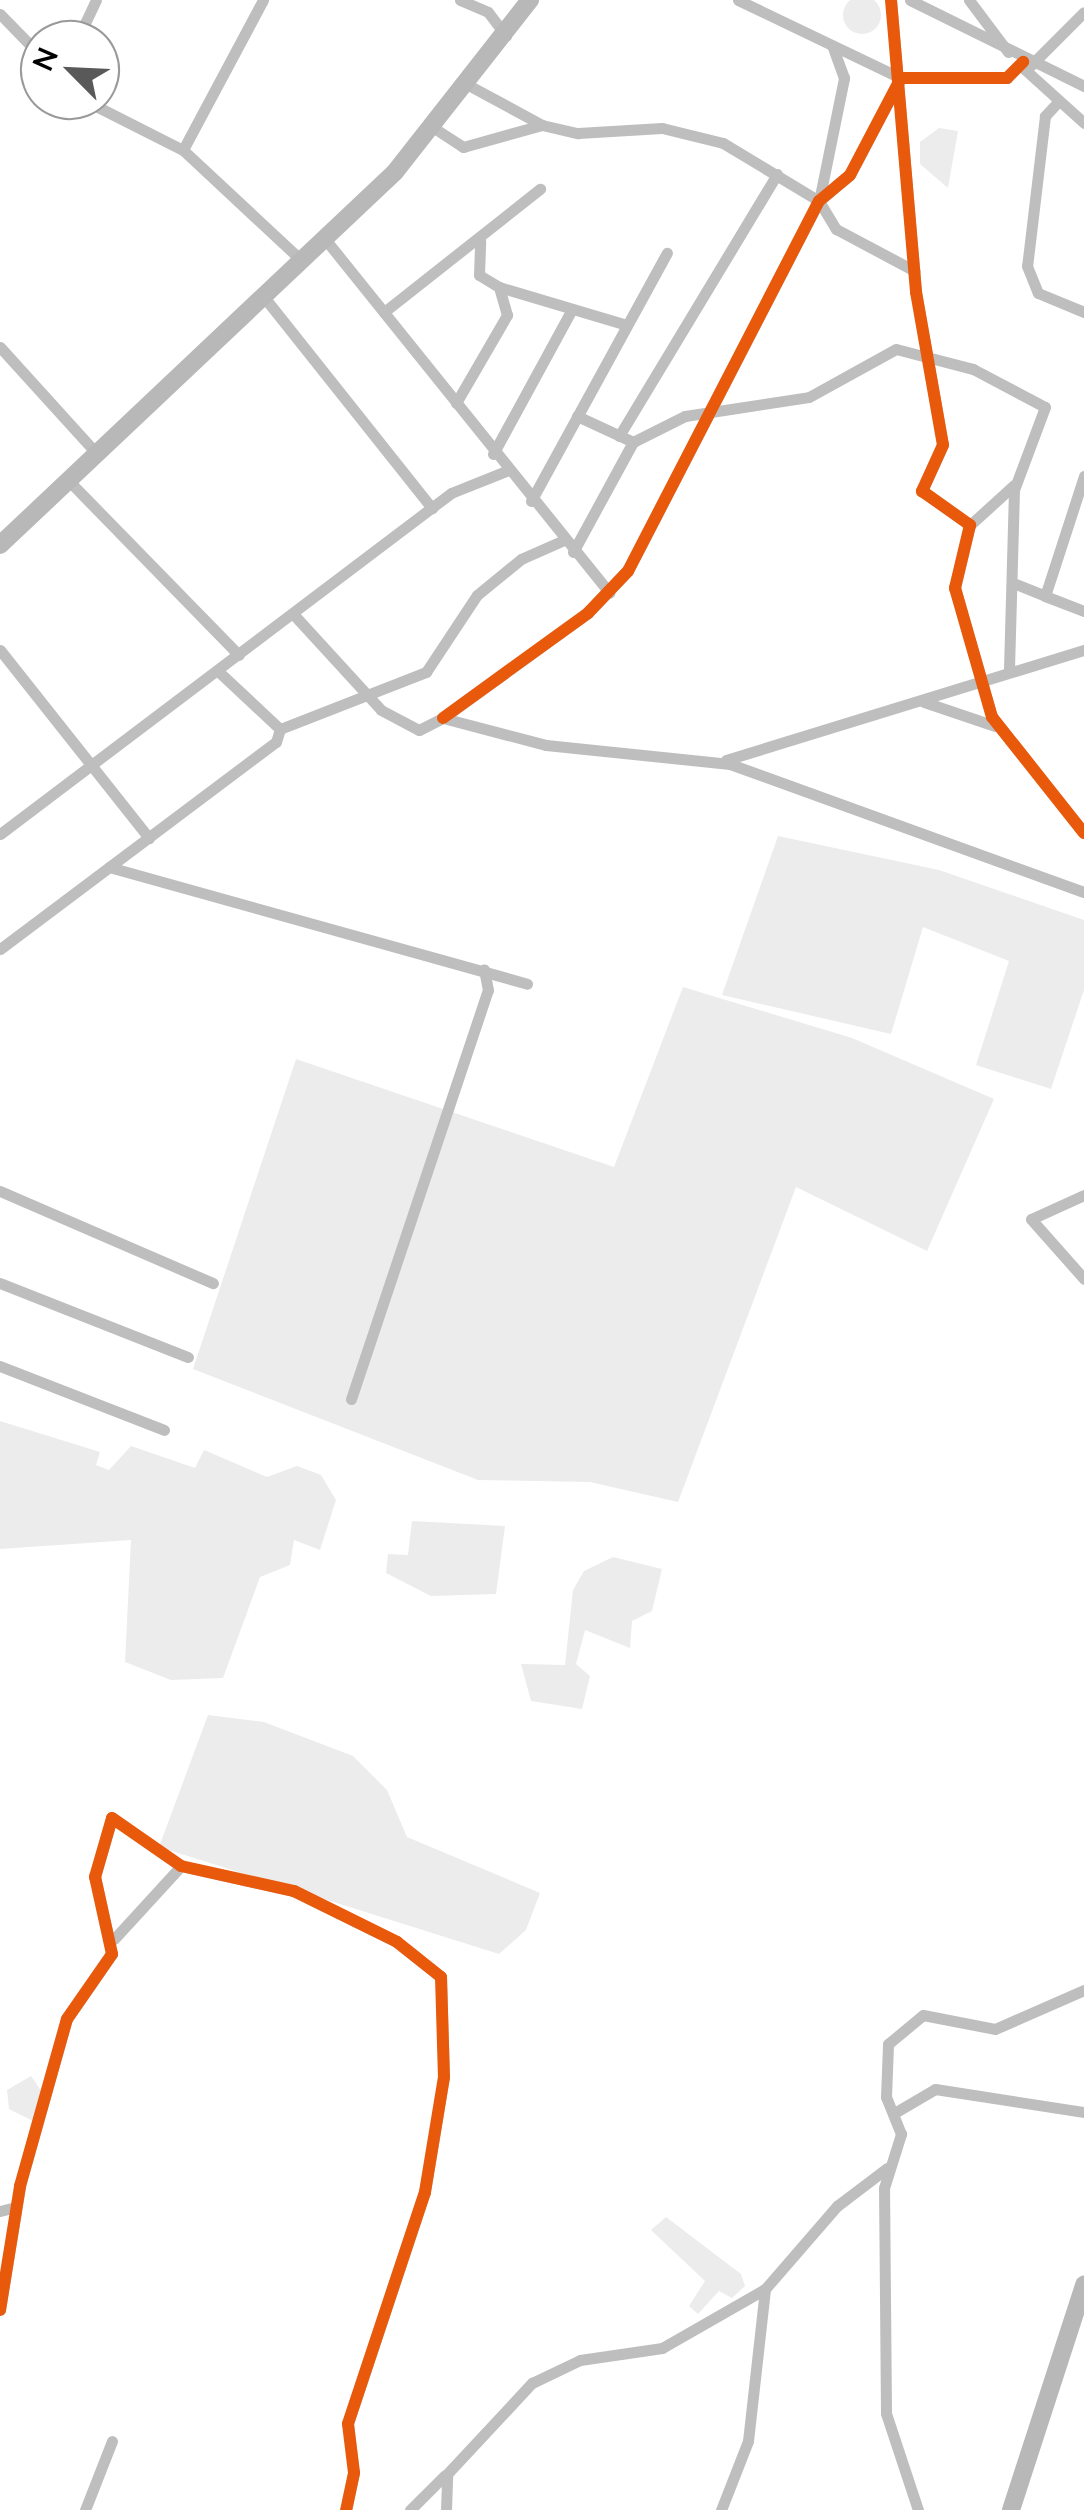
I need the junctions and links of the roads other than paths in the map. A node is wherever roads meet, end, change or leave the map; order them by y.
1 (5, 0) edge
2 (263, 0) edge
3 (460, 0) edge
4 (530, 0) edge
5 (738, 0) edge
6 (891, 0) edge
7 (910, 0) edge
8 (969, 0) edge
9 (0, 12) edge
10 (1084, 12) edge
11 (20, 34) edge
12 (506, 36) junction
13 (833, 48) junction
14 (1021, 62) junction
15 (901, 78) junction
16 (470, 86) junction
17 (1084, 86) edge
18 (1057, 103) junction
19 (120, 118) edge
20 (1084, 124) edge
21 (542, 125) junction
22 (434, 128) junction
23 (183, 150) junction
24 (777, 174) junction
25 (540, 188) dead end
26 (819, 201) junction
27 (325, 239) junction
28 (480, 241) junction
29 (667, 252) dead end
30 (302, 260) junction
31 (915, 271) junction
32 (499, 287) junction
33 (264, 297) junction
34 (572, 309) junction
35 (384, 312) junction
36 (1084, 312) edge
37 (624, 324) junction
38 (0, 346) edge
39 (930, 360) junction
40 (456, 403) junction
41 (710, 411) junction
42 (577, 416) junction
43 (619, 436) junction
44 (633, 442) junction
45 (98, 454) junction
46 (494, 454) junction
47 (506, 471) junction
48 (1084, 476) edge
49 (69, 481) junction
50 (1014, 485) junction
51 (531, 501) junction
52 (432, 508) junction
53 (970, 524) junction
54 (564, 540) junction
55 (0, 545) edge
56 (573, 552) junction
57 (1016, 584) junction
58 (610, 593) junction
59 (1045, 596) junction
60 (1084, 612) edge
61 (295, 616) junction
62 (0, 650) edge
63 (1084, 650) edge
64 (239, 655) junction
65 (1009, 670) junction
66 (218, 672) junction
67 (980, 679) junction
68 (364, 693) junction
69 (922, 702) junction
70 (443, 718) junction
71 (280, 728) junction
72 (998, 728) junction
73 (719, 762) junction
74 (97, 768) junction
75 (1084, 833) edge
76 (0, 834) edge
77 (148, 838) junction
78 (109, 867) junction
79 (1084, 892) edge
80 (0, 949) edge
81 (484, 969) junction
82 (527, 984) dead end
83 (0, 1191) edge
84 (1084, 1195) edge
85 (1084, 1279) edge
86 (213, 1282) dead end
87 (0, 1284) edge
88 (188, 1357) dead end
89 (0, 1366) edge
90 (351, 1399) dead end
91 (164, 1430) dead end
92 (182, 1866) junction
93 (114, 1939) junction
94 (1084, 1990) edge
95 (896, 2112) junction
96 (1084, 2112) edge
97 (888, 2168) junction
98 (16, 2208) junction
99 (0, 2211) edge
100 (1084, 2286) edge
101 (765, 2289) junction
102 (0, 2310) edge
103 (112, 2442) dead end
104 (446, 2474) junction
105 (85, 2510) edge
106 (346, 2510) edge
107 (410, 2510) edge
108 (446, 2510) edge
109 (721, 2510) edge
110 (918, 2510) edge
111 (1010, 2510) edge

1 - 9 street
2 - 23 street
3 - 12 street
4 - 12 street
5 - 13 street
6 - 15 street
7 - 14 street
8 - 14 street
9 - 11 street
10 - 14 street
12 - 16 street
13 - 15 street
13 - 26 street
14 - 15 street
14 - 17 street
14 - 18 street
15 - 26 street
15 - 31 street
16 - 21 street
16 - 22 street
18 - 20 street
18 - 36 street
19 - 23 street
21 - 22 street
21 - 24 street
22 - 27 street
23 - 30 street
24 - 26 street
24 - 43 street
25 - 28 street
26 - 31 street
26 - 41 street
27 - 30 street
27 - 35 street
28 - 32 street
28 - 35 street
29 - 37 street
30 - 33 street
31 - 39 street
32 - 34 street
32 - 40 street
33 - 45 street
33 - 52 street
34 - 37 street
34 - 46 street
35 - 40 street
37 - 42 street
38 - 45 street
39 - 41 street
39 - 50 street
39 - 53 street
40 - 46 street
41 - 44 street
41 - 58 street
42 - 43 street
42 - 51 street
43 - 44 street
44 - 56 street
45 - 49 street
46 - 47 street
47 - 51 street
47 - 52 street
48 - 59 street
49 - 55 street
49 - 64 street
50 - 53 street
50 - 57 street
51 - 54 street
52 - 61 street
53 - 67 street
54 - 56 street
54 - 68 street
56 - 58 street
57 - 59 street
57 - 65 street
58 - 70 street
59 - 60 street
61 - 64 street
61 - 68 street
62 - 74 street
63 - 65 street
64 - 66 street
65 - 67 street
66 - 71 street
66 - 74 street
67 - 69 street
67 - 72 street
68 - 70 street
68 - 71 street
69 - 72 street
69 - 73 street
70 - 73 street
71 - 77 street
72 - 75 street
73 - 79 street
74 - 76 street
74 - 77 street
77 - 78 street
78 - 80 street
78 - 81 street
81 - 82 street
81 - 90 street
83 - 86 street
84 - 85 street
87 - 88 street
89 - 91 street
92 - 93 street
92 - 93 street
92 - 106 street
93 - 98 street
94 - 95 street
95 - 96 street
95 - 97 street
97 - 101 street
97 - 110 street
98 - 99 street
98 - 102 street
100 - 111 street
101 - 104 street
101 - 109 street
103 - 105 street
104 - 107 street
104 - 108 street

